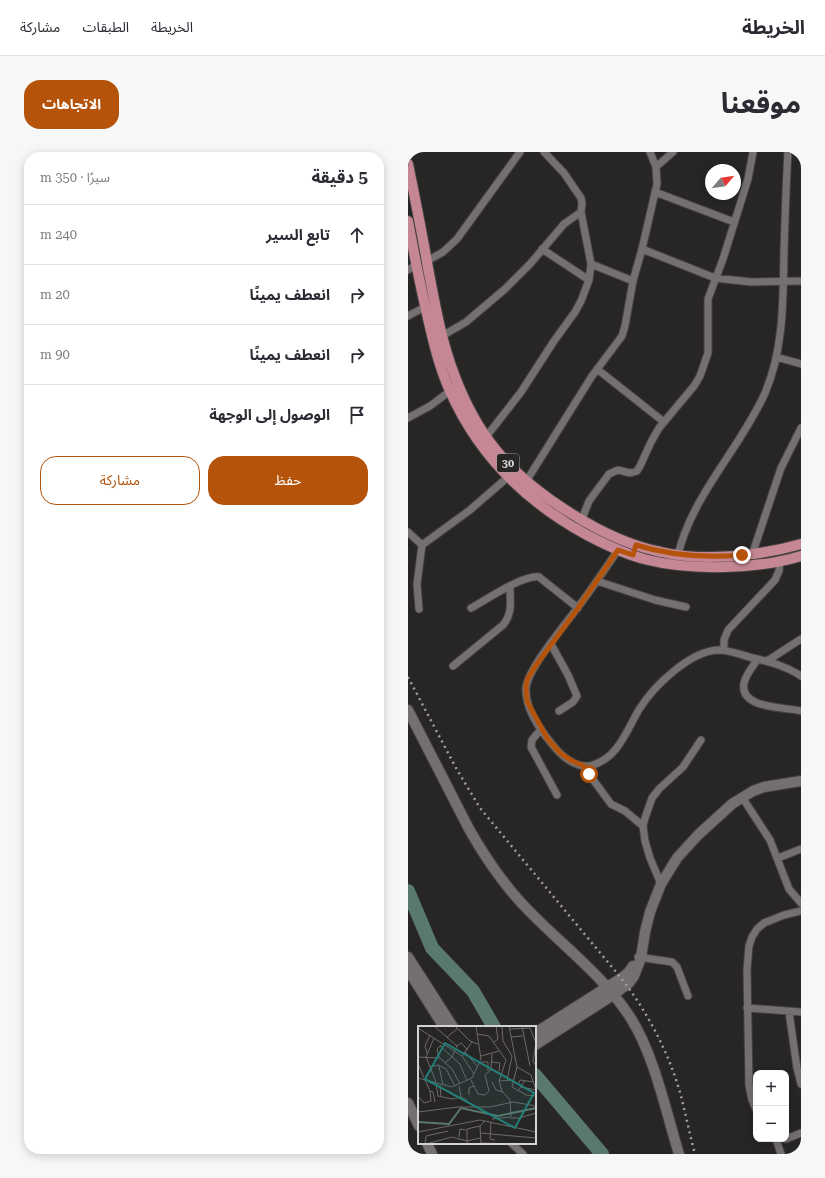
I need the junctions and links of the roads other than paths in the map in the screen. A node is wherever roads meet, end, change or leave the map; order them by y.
1 (520, 152) edge
2 (544, 152) edge
3 (650, 152) edge
4 (673, 152) edge
5 (753, 152) edge
6 (788, 152) edge
7 (408, 164) edge
8 (656, 167) junction
9 (655, 192) junction
10 (581, 212) junction
11 (408, 221) edge
12 (734, 222) junction
13 (542, 249) junction
14 (642, 249) junction
15 (427, 260) junction
16 (591, 264) junction
17 (412, 267) edge
18 (715, 278) junction
19 (589, 280) junction
20 (632, 281) junction
21 (784, 281) junction
22 (801, 281) edge
23 (425, 307) junction
24 (408, 316) edge
25 (442, 336) junction
26 (776, 357) junction
27 (801, 364) edge
28 (597, 369) junction
29 (450, 390) junction
30 (408, 418) edge
31 (664, 422) junction
32 (801, 428) edge
33 (486, 437) junction
34 (508, 477) junction
35 (527, 480) junction
36 (582, 519) junction
37 (408, 532) edge
38 (801, 544) edge
39 (422, 545) junction
40 (636, 545) junction
41 (618, 550) junction
42 (752, 554) junction
43 (633, 555) junction
44 (678, 555) junction
45 (801, 556) edge
46 (780, 560) junction
47 (597, 581) junction
48 (510, 587) junction
49 (686, 607) dead end
50 (471, 608) dead end
51 (578, 608) junction
52 (419, 609) dead end
53 (801, 639) edge
54 (551, 644) junction
55 (724, 650) junction
56 (758, 659) junction
57 (767, 661) junction
58 (453, 666) dead end
59 (801, 675) edge
60 (408, 710) edge
61 (559, 711) dead end
62 (801, 711) edge
63 (541, 729) junction
64 (701, 740) dead end
65 (584, 766) junction
66 (801, 781) edge
67 (557, 795) dead end
68 (742, 797) junction
69 (643, 826) junction
70 (801, 849) edge
71 (778, 858) junction
72 (661, 884) junction
73 (801, 903) edge
74 (801, 911) edge
75 (640, 954) junction
76 (408, 958) edge
77 (408, 970) edge
78 (610, 991) junction
79 (688, 996) dead end
80 (747, 1008) junction
81 (789, 1012) junction
82 (801, 1012) edge
83 (443, 1026) edge
84 (452, 1026) edge
85 (536, 1032) edge
86 (536, 1044) edge
87 (801, 1084) edge
88 (408, 1103) edge
89 (755, 1106) edge
90 (418, 1124) edge
91 (801, 1133) edge
92 (789, 1138) edge
93 (778, 1142) edge
94 (427, 1144) edge
95 (512, 1144) edge
96 (432, 1154) edge
97 (523, 1154) edge
98 (679, 1154) edge
99 (781, 1154) edge

1 - 15 street
2 - 10 street
3 - 8 street
4 - 8 street
5 - 12 street
6 - 21 street
7 - 15 main road, 30
8 - 9 street
9 - 12 street
9 - 14 street
10 - 13 street
10 - 16 street
11 - 17 main road, 30
12 - 18 street
13 - 19 street
13 - 25 street
14 - 18 street
14 - 20 street
15 - 25 main road, 30
16 - 19 street
16 - 20 street
17 - 23 main road, 30
18 - 21 street
18 - 31 street
19 - 33 street
20 - 28 street
21 - 22 street
21 - 26 street
23 - 24 street
23 - 29 main road, 30
25 - 33 main road, 30
26 - 27 street
26 - 44 street
28 - 31 street
28 - 35 street
29 - 30 street
29 - 34 main road, 30
31 - 36 street
32 - 42 street
33 - 35 main road, 30
34 - 39 street
34 - 41 main road, 30
35 - 36 main road, 30
36 - 40 main road, 30
37 - 39 street
38 - 42 main road, 30
39 - 52 street
40 - 43 main road
40 - 44 main road, 30
41 - 43 main road, 30
41 - 47 street
42 - 44 main road, 30
43 - 46 main road, 30
45 - 46 main road, 30
46 - 55 street
47 - 49 street
47 - 51 street
48 - 50 street
48 - 51 street
48 - 58 street
51 - 54 street
53 - 57 street
54 - 61 street
54 - 63 street
55 - 56 street
55 - 65 street
56 - 57 street
56 - 62 street
57 - 59 street
60 - 78 street
63 - 65 street
63 - 67 street
64 - 69 street
65 - 69 street
66 - 68 street
68 - 71 street
68 - 72 street
69 - 72 street
70 - 71 street
71 - 73 street
72 - 75 street
74 - 80 street
75 - 78 street
75 - 79 street
76 - 84 street
77 - 83 street
78 - 85 street
78 - 86 street
78 - 98 street
80 - 81 street
80 - 89 street
81 - 82 street
81 - 87 street
88 - 90 street
91 - 92 street
93 - 99 street
94 - 96 street
95 - 97 street

